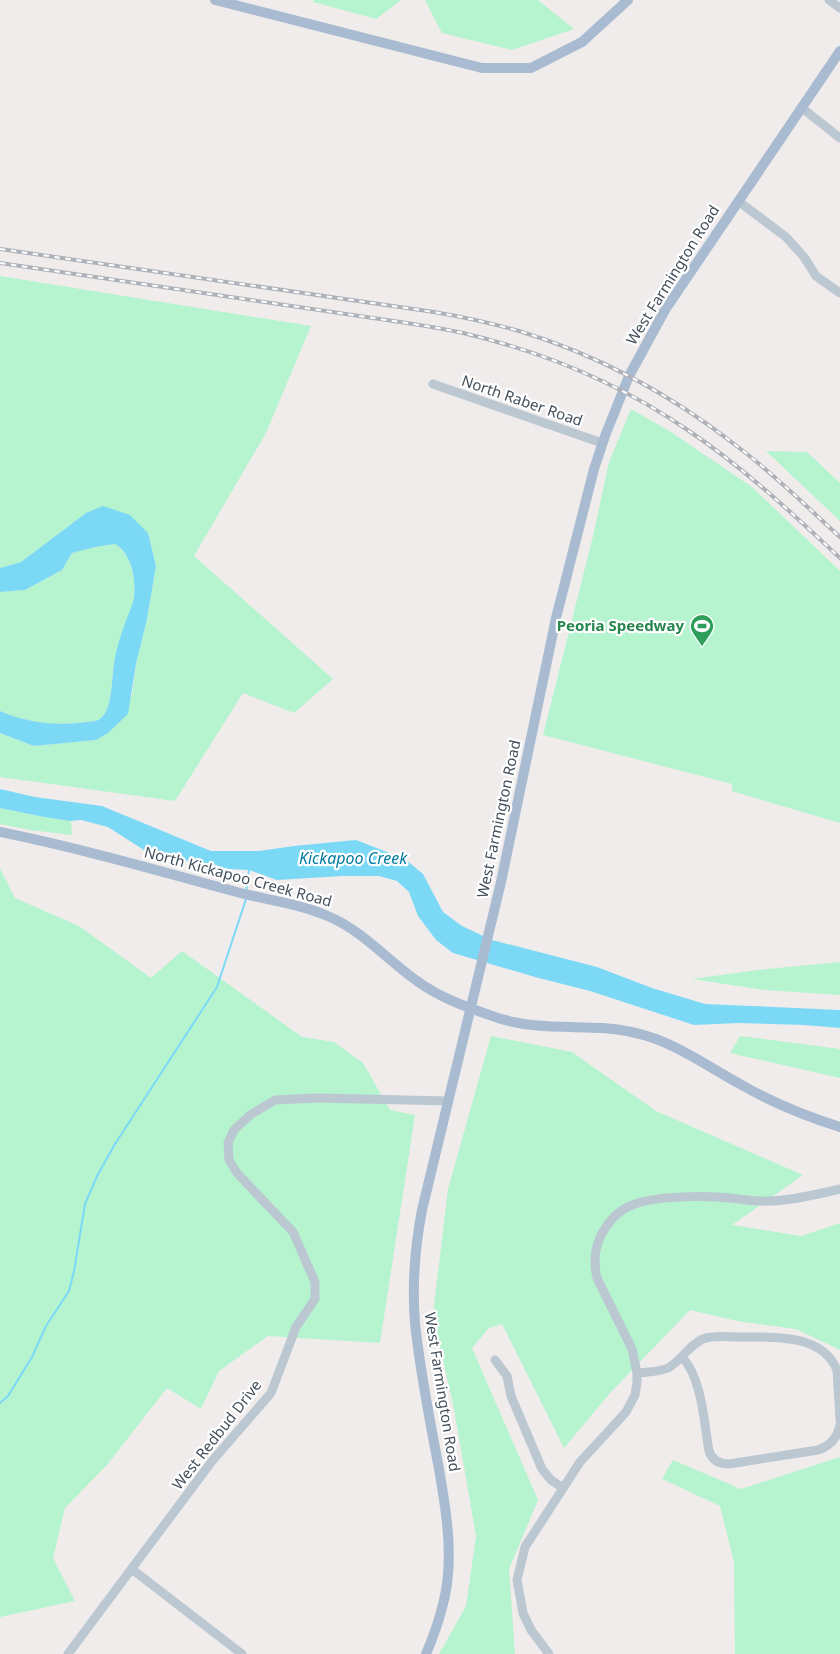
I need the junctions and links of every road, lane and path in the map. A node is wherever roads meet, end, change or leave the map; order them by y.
1 (215, 0) edge
2 (628, 0) edge
3 (830, 0) edge
4 (840, 8) edge
5 (840, 50) edge
6 (802, 108) junction
7 (840, 138) edge
8 (738, 201) junction
9 (840, 293) edge
10 (433, 384) dead end
11 (602, 443) junction
12 (0, 832) edge
13 (471, 1008) junction
14 (448, 1101) junction
15 (840, 1126) edge
16 (840, 1189) edge
17 (682, 1357) junction
18 (495, 1360) dead end
19 (637, 1373) junction
20 (840, 1419) edge
21 (840, 1424) edge
22 (563, 1488) junction
23 (133, 1570) junction
24 (68, 1654) edge
25 (242, 1654) edge
26 (426, 1654) edge
27 (549, 1654) edge

1 - 2 main road
3 - 4 street
5 - 6 main road, West Farmington Road
6 - 7 street
6 - 8 main road, West Farmington Road
8 - 9 street
8 - 11 main road, West Farmington Road
10 - 11 street, North Raber Road
11 - 13 main road, West Farmington Road
12 - 13 main road, North Kickapoo Creek Road
13 - 14 main road, West Farmington Road
13 - 15 main road, North Kickapoo Creek Road
14 - 23 street, West Redbud Drive
14 - 26 main road, West Farmington Road
16 - 19 street
17 - 19 street
17 - 20 street
17 - 21 street
18 - 22 street
19 - 22 street
22 - 27 street
23 - 24 street, West Redbud Drive
23 - 25 street

